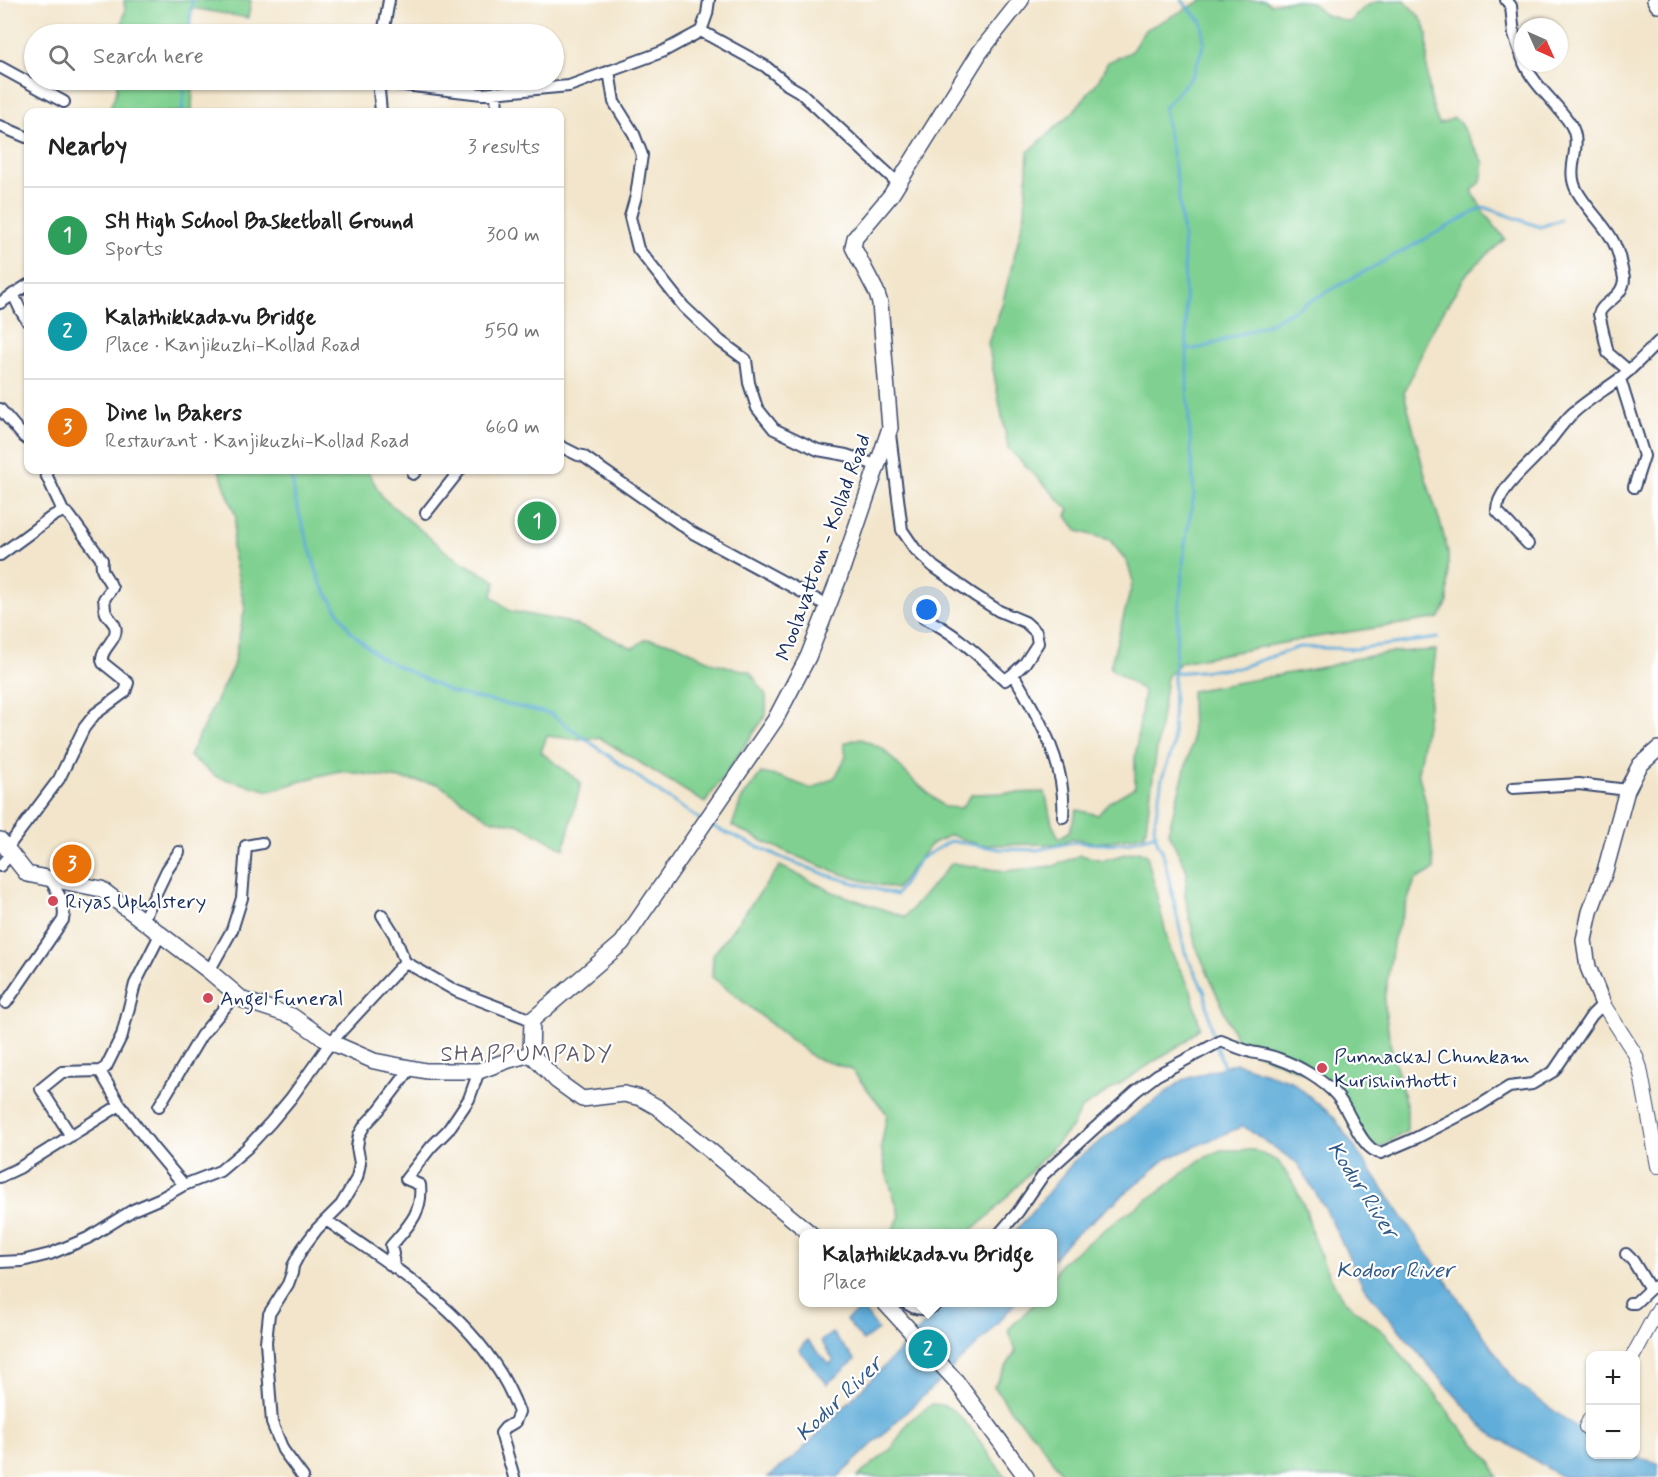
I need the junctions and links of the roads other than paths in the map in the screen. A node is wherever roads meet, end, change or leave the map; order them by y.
1 (389, 0) edge
2 (709, 0) edge
3 (1021, 0) edge
4 (1506, 0) edge
5 (1655, 0) edge
6 (1658, 5) edge
7 (385, 24) edge
8 (700, 31) junction
9 (1514, 35) edge
10 (0, 67) edge
11 (609, 71) junction
12 (1531, 72) edge
13 (24, 80) edge
14 (564, 86) edge
15 (42, 90) edge
16 (379, 90) edge
17 (450, 90) edge
18 (520, 90) edge
19 (496, 92) junction
20 (64, 102) dead end
21 (381, 108) edge
22 (497, 108) edge
23 (0, 126) edge
24 (24, 136) edge
25 (898, 183) junction
26 (24, 287) edge
27 (13, 294) junction
28 (0, 303) edge
29 (24, 316) edge
30 (1658, 342) edge
31 (1624, 375) junction
32 (0, 409) edge
33 (890, 428) junction
34 (24, 437) edge
35 (564, 448) edge
36 (876, 465) junction
37 (46, 474) edge
38 (457, 474) edge
39 (1634, 487) dead end
40 (63, 511) junction
41 (426, 513) dead end
42 (1528, 544) dead end
43 (0, 555) edge
44 (828, 606) junction
45 (924, 618) dead end
46 (1013, 674) junction
47 (1658, 749) edge
48 (1513, 788) dead end
49 (1627, 790) junction
50 (1063, 818) dead end
51 (262, 843) dead end
52 (6, 847) edge
53 (179, 852) dead end
54 (0, 866) edge
55 (49, 878) junction
56 (382, 915) dead end
57 (143, 920) junction
58 (161, 933) junction
59 (405, 962) junction
60 (209, 970) junction
61 (236, 994) junction
62 (6, 1003) dead end
63 (1603, 1004) junction
64 (532, 1020) junction
65 (331, 1042) junction
66 (531, 1054) junction
67 (411, 1068) junction
68 (100, 1071) junction
69 (479, 1071) junction
70 (120, 1105) junction
71 (159, 1106) dead end
72 (1655, 1134) edge
73 (71, 1136) junction
74 (1658, 1166) edge
75 (0, 1176) edge
76 (184, 1185) junction
77 (326, 1220) junction
78 (806, 1229) edge
79 (1003, 1229) edge
80 (1626, 1254) dead end
81 (0, 1262) edge
82 (393, 1268) junction
83 (1654, 1287) edge
84 (1630, 1303) dead end
85 (888, 1307) edge
86 (912, 1307) edge
87 (934, 1307) edge
88 (1658, 1310) edge
89 (1636, 1351) edge
90 (303, 1477) edge
91 (514, 1477) edge
92 (1026, 1477) edge

1 - 7 street
2 - 8 street
3 - 25 main road, Moolavattom - Kollad Road
4 - 9 street
5 - 6 main road
8 - 11 street
8 - 25 street
10 - 13 street
11 - 14 street
11 - 36 street
12 - 31 street
15 - 20 street
16 - 21 street
17 - 19 street
18 - 19 street
19 - 22 street
23 - 24 street
25 - 33 main road, Moolavattom - Kollad Road
26 - 27 street
27 - 28 street
27 - 29 street
30 - 31 street
31 - 39 street
31 - 42 street
32 - 34 street
33 - 36 main road, Moolavattom - Kollad Road
33 - 46 street
35 - 44 street
36 - 44 main road, Moolavattom - Kollad Road
37 - 40 street
38 - 41 street
40 - 43 street
40 - 52 street
44 - 64 main road, Moolavattom - Kollad Road
45 - 46 street
46 - 50 street
47 - 49 main road
48 - 49 street
49 - 63 main road
51 - 60 street
52 - 54 street
52 - 55 main road
53 - 57 street
55 - 57 main road
55 - 62 street
56 - 59 street
57 - 58 main road
58 - 60 main road
58 - 68 street
59 - 64 street
59 - 65 street
60 - 61 main road
61 - 65 main road
61 - 71 street
63 - 72 street
63 - 79 street
64 - 66 main road
65 - 67 main road
65 - 76 street
66 - 69 main road
66 - 78 main road
67 - 69 main road
67 - 77 street
68 - 70 street
68 - 73 street
69 - 82 street
70 - 73 street
70 - 76 street
72 - 74 street
73 - 75 street
76 - 81 street
77 - 82 street
77 - 90 street
80 - 83 street
82 - 91 street
83 - 84 street
85 - 92 main road
86 - 87 street
88 - 89 street

